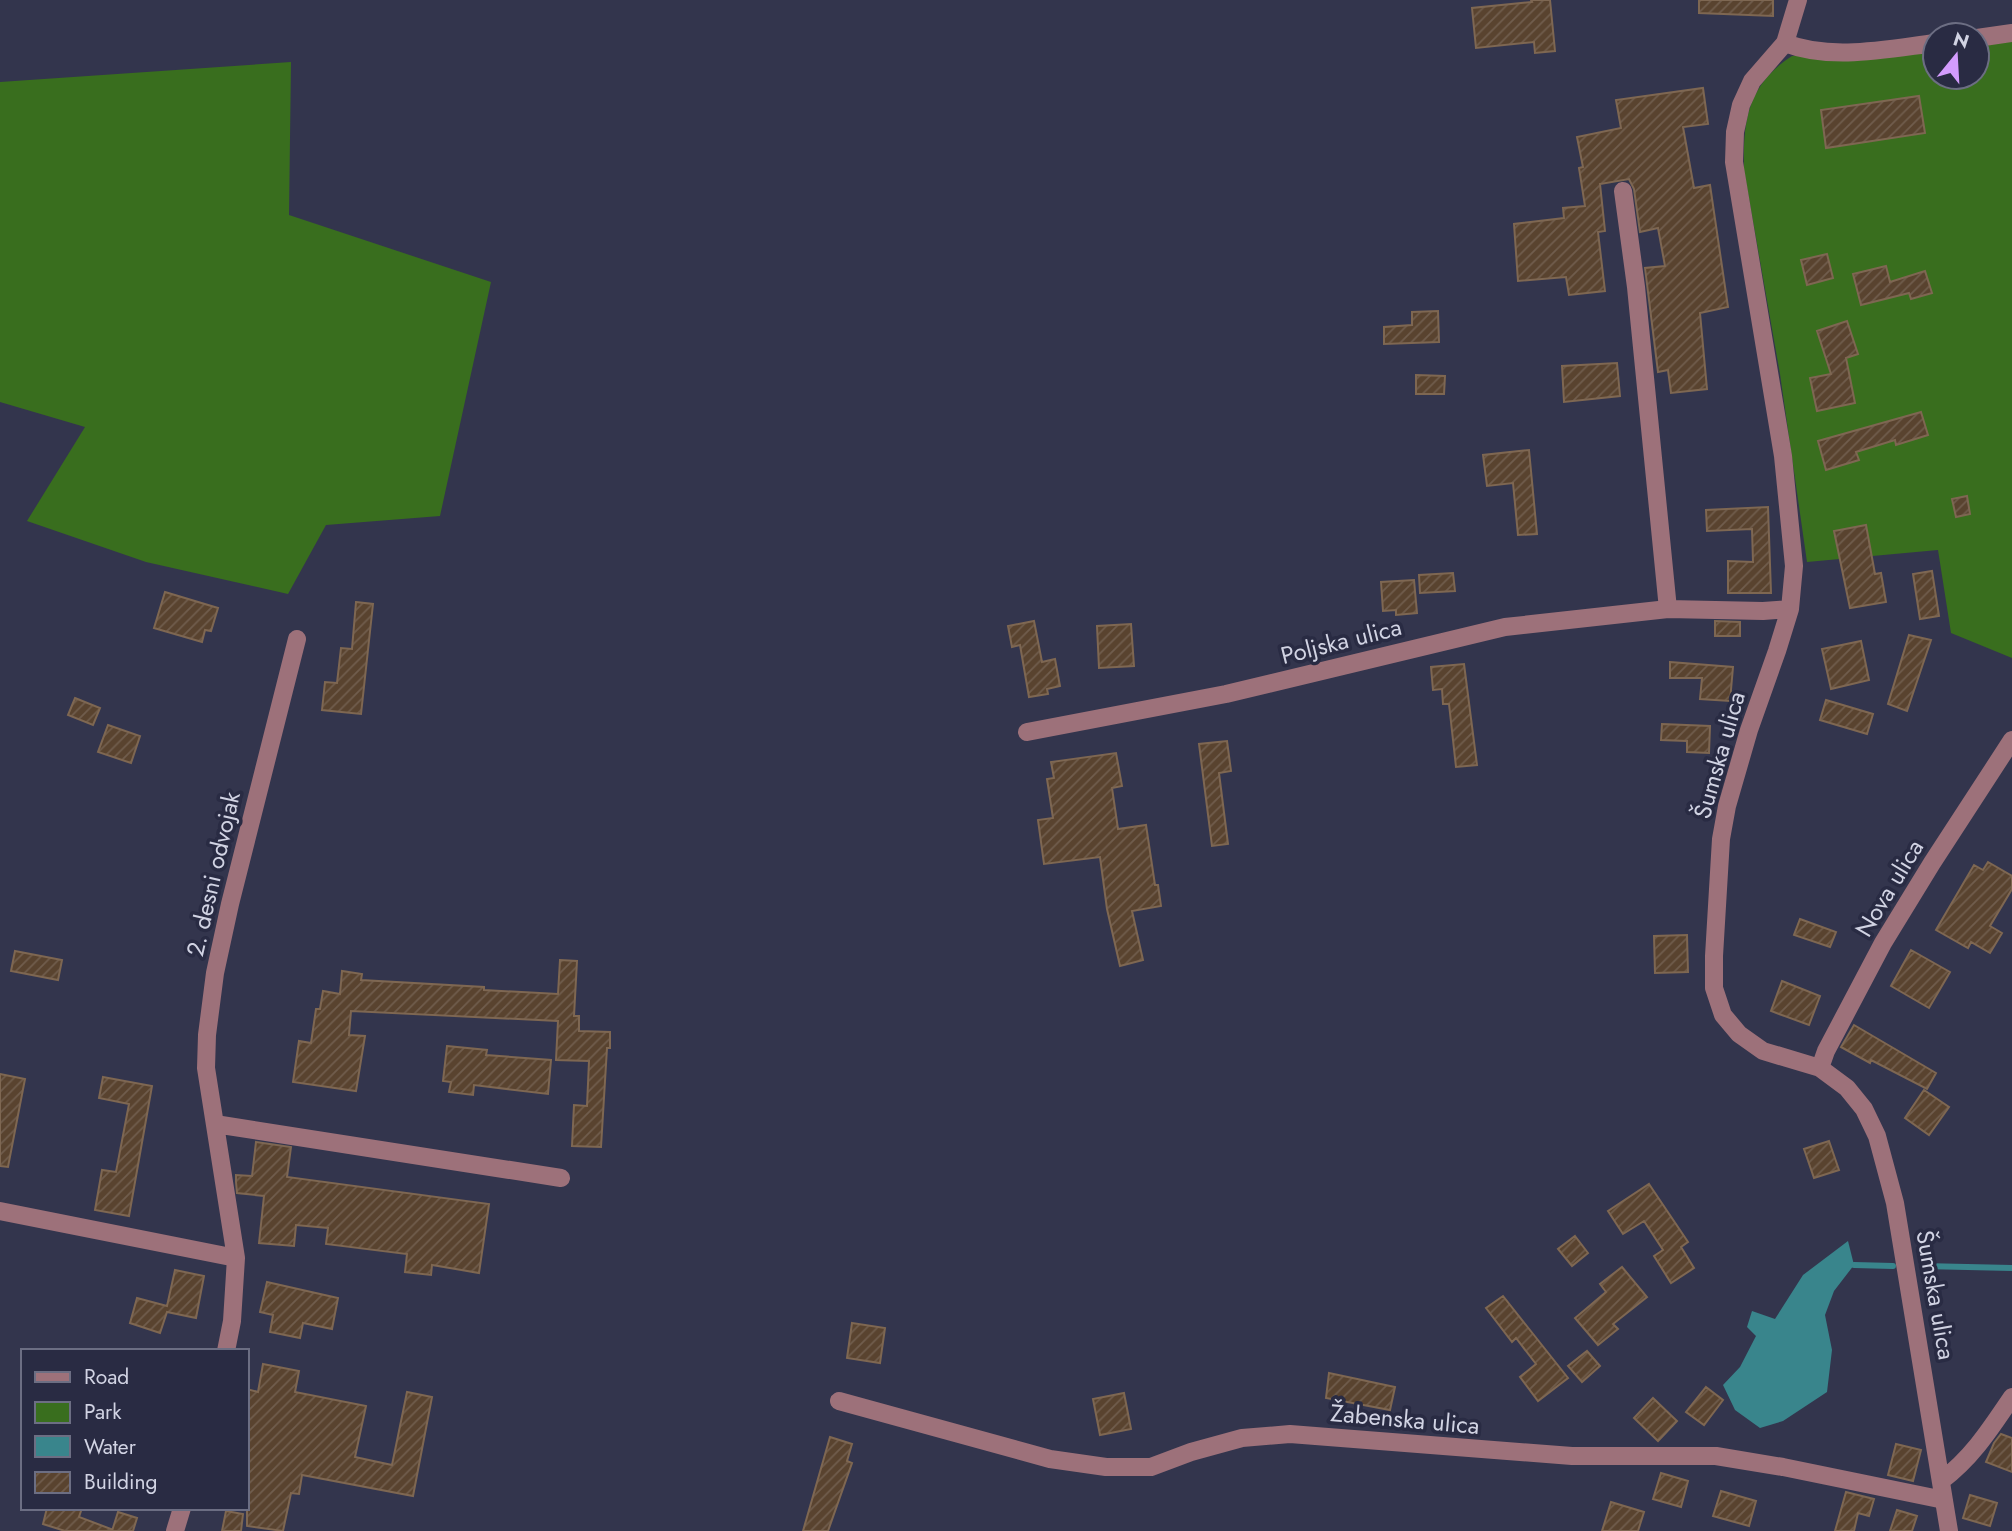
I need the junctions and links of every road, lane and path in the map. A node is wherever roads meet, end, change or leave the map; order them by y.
1 (1798, 0) edge
2 (2012, 33) edge
3 (1991, 36) edge
4 (1785, 43) junction
5 (1921, 45) edge
6 (1623, 191) dead end
7 (1668, 609) junction
8 (1790, 609) junction
9 (297, 639) dead end
10 (1027, 732) dead end
11 (2012, 740) edge
12 (1820, 1068) junction
13 (215, 1124) junction
14 (561, 1178) dead end
15 (0, 1210) edge
16 (236, 1258) junction
17 (226, 1349) edge
18 (2012, 1397) edge
19 (839, 1401) dead end
20 (1941, 1481) junction
21 (1944, 1500) junction
22 (181, 1510) edge
23 (175, 1531) edge
24 (1949, 1531) edge

1 - 4 street, Šumska ulica
2 - 3 street
4 - 5 street
4 - 8 street, Šumska ulica
6 - 7 street
7 - 8 street, Poljska ulica
7 - 10 street, Poljska ulica
8 - 12 street, Šumska ulica
9 - 13 street, 2. desni odvojak
11 - 12 street, Nova ulica
12 - 20 street, Šumska ulica
13 - 14 street
13 - 16 street, 2. desni odvojak
15 - 16 street
16 - 17 street, 2. desni odvojak
18 - 20 street
19 - 21 street, Žabenska ulica
20 - 21 street, Šumska ulica
21 - 24 street
22 - 23 street

